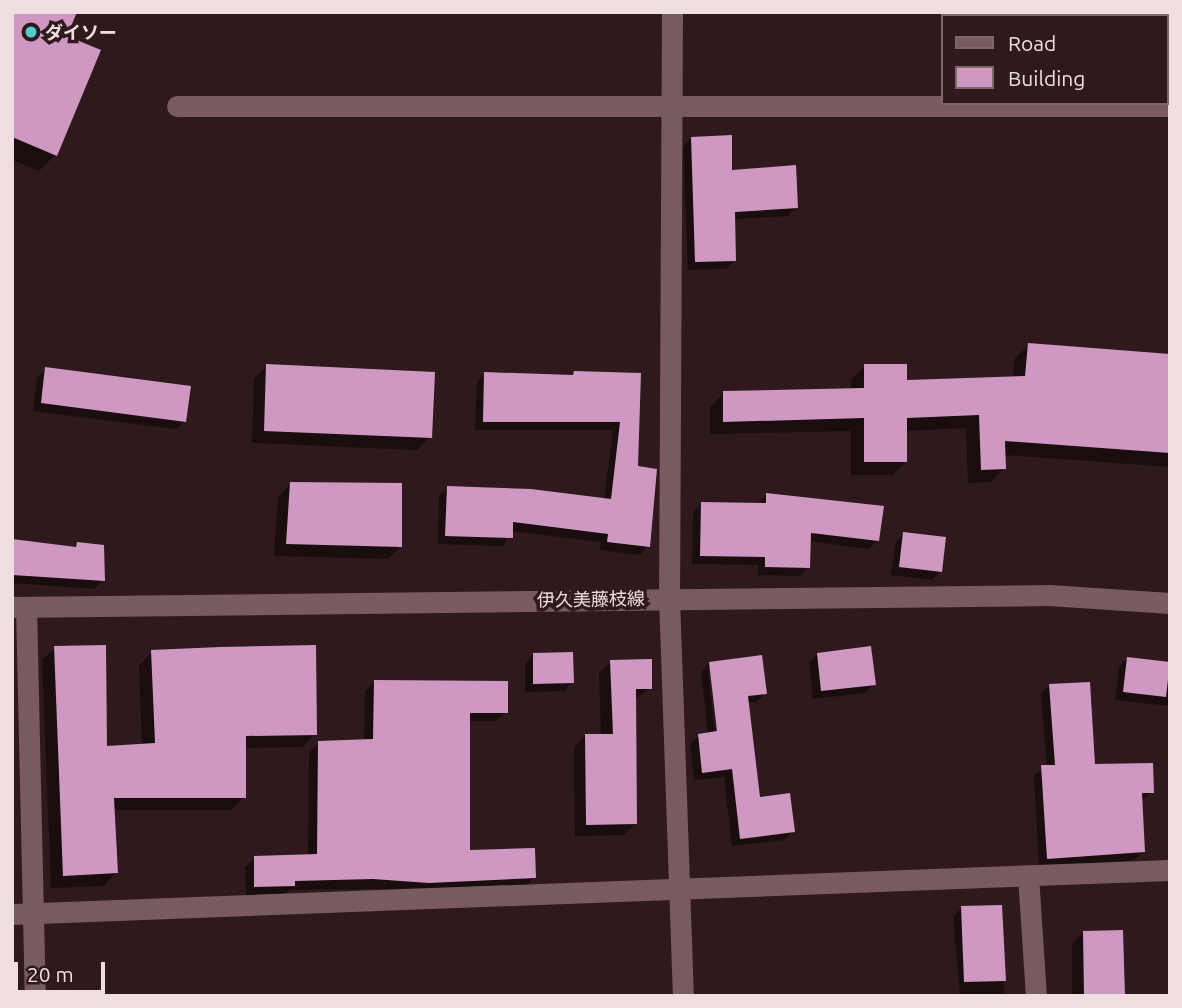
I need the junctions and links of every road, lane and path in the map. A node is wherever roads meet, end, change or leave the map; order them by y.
1 (672, 12) edge
2 (177, 106) dead end
3 (671, 106) junction
4 (1170, 106) edge
5 (669, 597) junction
6 (1170, 603) edge
7 (19, 607) edge
8 (1170, 870) edge
9 (1028, 876) junction
10 (679, 890) junction
11 (23, 913) edge
12 (35, 996) edge
13 (683, 996) edge
14 (1036, 996) edge

1 - 3 street
2 - 3 street
3 - 4 street
3 - 5 street
5 - 6 street, 伊久美藤枝線
5 - 7 street, 伊久美藤枝線
5 - 10 street
7 - 11 street
8 - 9 street
9 - 10 street
9 - 14 street
10 - 11 street
10 - 13 street
11 - 12 street

